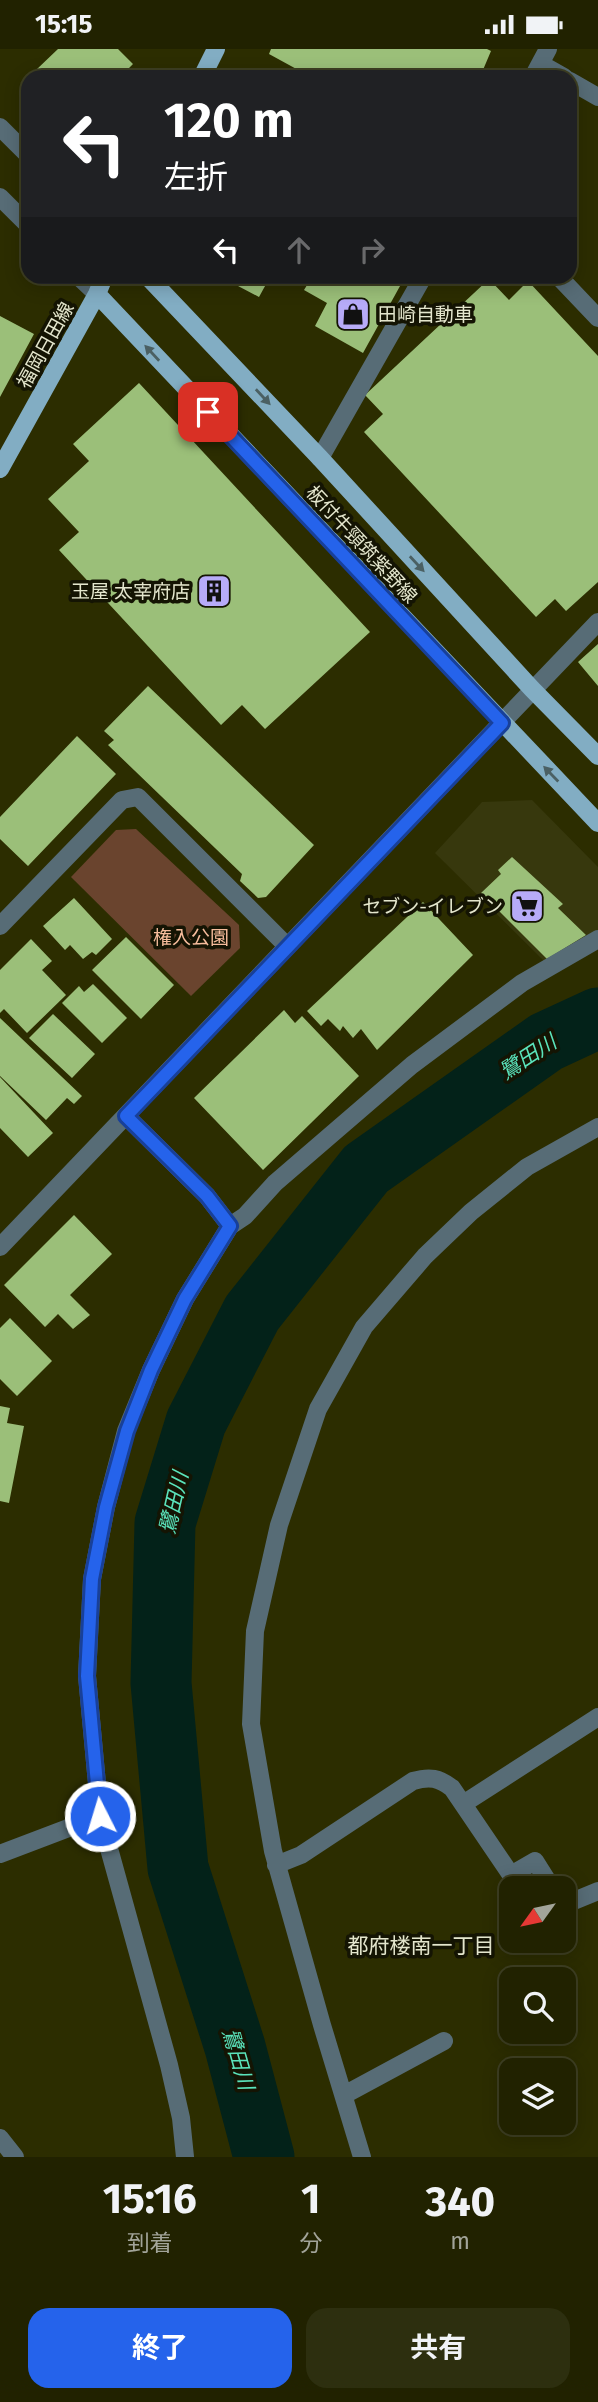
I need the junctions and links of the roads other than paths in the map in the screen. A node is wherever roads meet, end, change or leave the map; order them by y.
1 (216, 49) edge
2 (206, 70) edge
3 (577, 85) edge
4 (598, 97) edge
5 (0, 127) edge
6 (21, 148) edge
7 (0, 197) edge
8 (21, 218) edge
9 (86, 284) edge
10 (101, 284) edge
11 (155, 284) edge
12 (419, 284) edge
13 (566, 284) edge
14 (97, 294) junction
15 (598, 319) edge
16 (320, 458) junction
17 (0, 470) edge
18 (598, 622) edge
19 (532, 689) junction
20 (502, 723) junction
21 (598, 756) edge
22 (598, 823) edge
23 (0, 926) edge
24 (598, 939) edge
25 (288, 946) junction
26 (126, 1116) junction
27 (598, 1127) edge
28 (230, 1226) junction
29 (0, 1247) edge
30 (598, 1717) edge
31 (463, 1804) junction
32 (100, 1816) junction
33 (0, 1854) edge
34 (276, 1864) junction
35 (544, 1876) edge
36 (598, 1891) edge
37 (576, 1900) edge
38 (444, 2041) dead end
39 (344, 2095) junction
40 (0, 2138) edge
41 (15, 2157) edge
42 (185, 2157) edge
43 (362, 2157) edge

1 - 2 main road
3 - 4 street
5 - 6 street
7 - 8 street
9 - 14 street
10 - 14 main road, 福岡日田線
11 -> 16 main road, 板付牛頸筑紫野線
12 - 16 street
13 - 15 street
14 - 17 main road, 福岡日田線
20 -> 14 main road, 板付牛頸筑紫野線
16 -> 19 main road, 板付牛頸筑紫野線
18 - 19 street
19 - 20 street
19 - 21 main road, 板付牛頸筑紫野線
22 -> 20 main road, 板付牛頸筑紫野線
20 - 25 street
23 - 25 street
24 - 28 street
25 - 26 street
26 - 28 street
26 - 29 street
27 - 34 street
28 - 32 street
30 - 31 street
31 - 34 street
31 - 35 street
32 - 33 street
32 - 42 street
34 - 39 street
36 - 37 street
38 - 39 street
39 - 43 street
40 - 41 street

